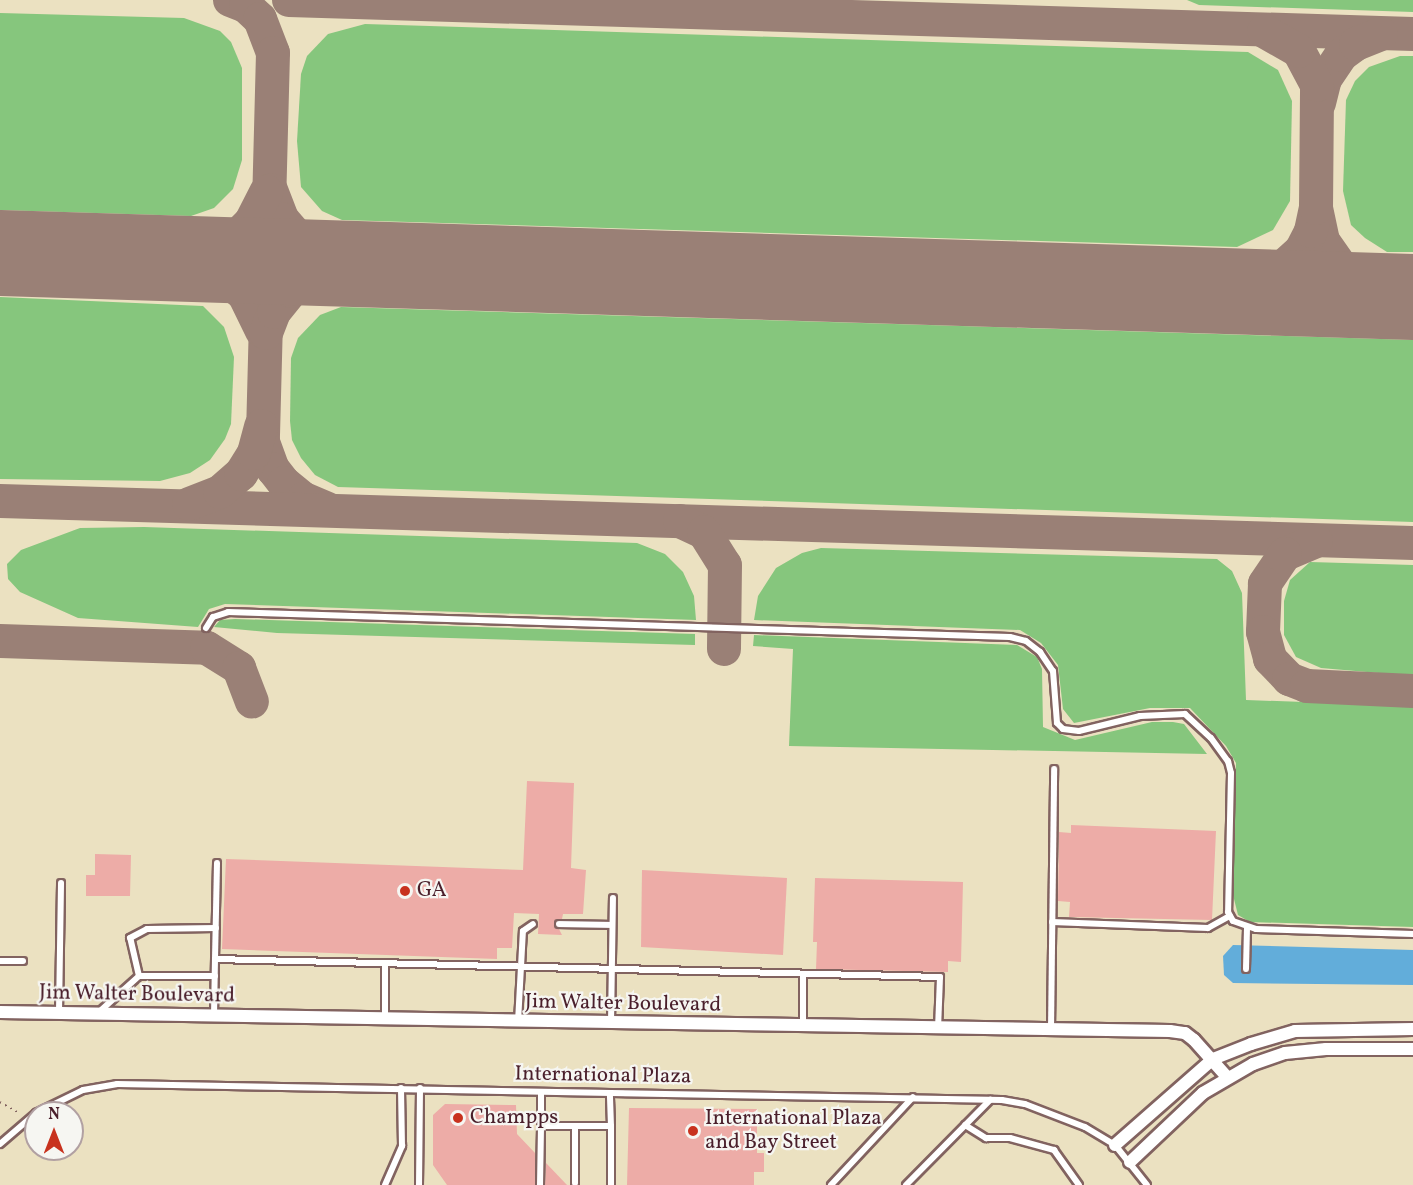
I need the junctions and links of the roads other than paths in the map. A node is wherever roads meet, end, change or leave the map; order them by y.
1 (206, 628) dead end
2 (1054, 769) dead end
3 (217, 863) dead end
4 (61, 883) dead end
5 (613, 898) dead end
6 (1230, 916) junction
7 (1052, 922) junction
8 (533, 924) dead end
9 (559, 924) dead end
10 (612, 925) junction
11 (216, 928) junction
12 (1247, 928) junction
13 (1413, 934) edge
14 (215, 959) junction
15 (0, 961) edge
16 (24, 961) dead end
17 (385, 964) junction
18 (521, 968) junction
19 (611, 968) junction
20 (1246, 969) dead end
21 (803, 974) junction
22 (139, 976) junction
23 (215, 976) junction
24 (0, 1012) edge
25 (59, 1012) junction
26 (98, 1013) junction
27 (214, 1016) junction
28 (385, 1019) junction
29 (518, 1022) junction
30 (611, 1023) junction
31 (803, 1027) junction
32 (938, 1029) junction
33 (1413, 1029) edge
34 (1051, 1030) junction
35 (1413, 1049) edge
36 (1213, 1059) junction
37 (1227, 1077) junction
38 (401, 1088) junction
39 (420, 1088) junction
40 (541, 1092) junction
41 (610, 1093) junction
42 (913, 1097) junction
43 (990, 1100) junction
44 (61, 1101) edge
45 (24, 1123) edge
46 (965, 1125) junction
47 (541, 1126) junction
48 (575, 1126) junction
49 (610, 1126) junction
50 (0, 1144) edge
51 (1115, 1145) junction
52 (1130, 1162) junction
53 (575, 1184) dead end
54 (385, 1185) edge
55 (420, 1185) edge
56 (540, 1185) edge
57 (611, 1185) edge
58 (831, 1185) edge
59 (906, 1185) edge
60 (1079, 1185) edge
61 (1147, 1185) edge

1 - 6 lane
2 - 7 lane
3 - 11 lane
4 - 25 lane
5 - 10 lane
6 - 7 lane
6 - 12 lane
7 - 34 lane
8 - 18 lane
9 - 10 lane
10 - 19 lane
11 - 14 lane
11 - 22 lane
12 - 13 lane
12 - 20 lane
14 - 17 lane
14 - 23 lane
15 - 16 lane
17 - 18 lane
17 - 28 lane
18 - 19 lane
18 - 29 lane
19 - 21 lane
19 - 30 lane
21 - 31 lane
21 - 32 lane
22 - 23 lane
22 - 26 lane
23 - 27 lane
24 - 25 street, Jim Walter Boulevard
25 - 26 street, Jim Walter Boulevard
26 - 27 street, Jim Walter Boulevard
27 - 28 street, Jim Walter Boulevard
28 - 29 street, Jim Walter Boulevard
29 - 30 street, Jim Walter Boulevard
30 - 31 street, Jim Walter Boulevard
31 - 32 street, Jim Walter Boulevard
32 - 34 street, Jim Walter Boulevard
33 - 36 street
34 - 36 street, Jim Walter Boulevard
35 - 37 street
36 - 37 street, Jim Walter Boulevard
36 - 51 street
37 - 52 street
38 - 39 lane, International Plaza
38 - 44 lane, International Plaza
38 - 54 lane
39 - 40 lane, International Plaza
39 - 55 lane
40 - 41 lane, International Plaza
40 - 47 lane
41 - 42 lane, International Plaza
41 - 49 lane
42 - 43 lane, International Plaza
42 - 58 lane
43 - 46 lane
43 - 51 lane, International Plaza
45 - 50 lane, International Plaza
46 - 59 lane
46 - 60 lane
47 - 48 lane
47 - 56 lane
48 - 49 lane
48 - 53 lane
49 - 57 lane
51 - 52 lane, International Plaza
52 - 61 lane, International Plaza

